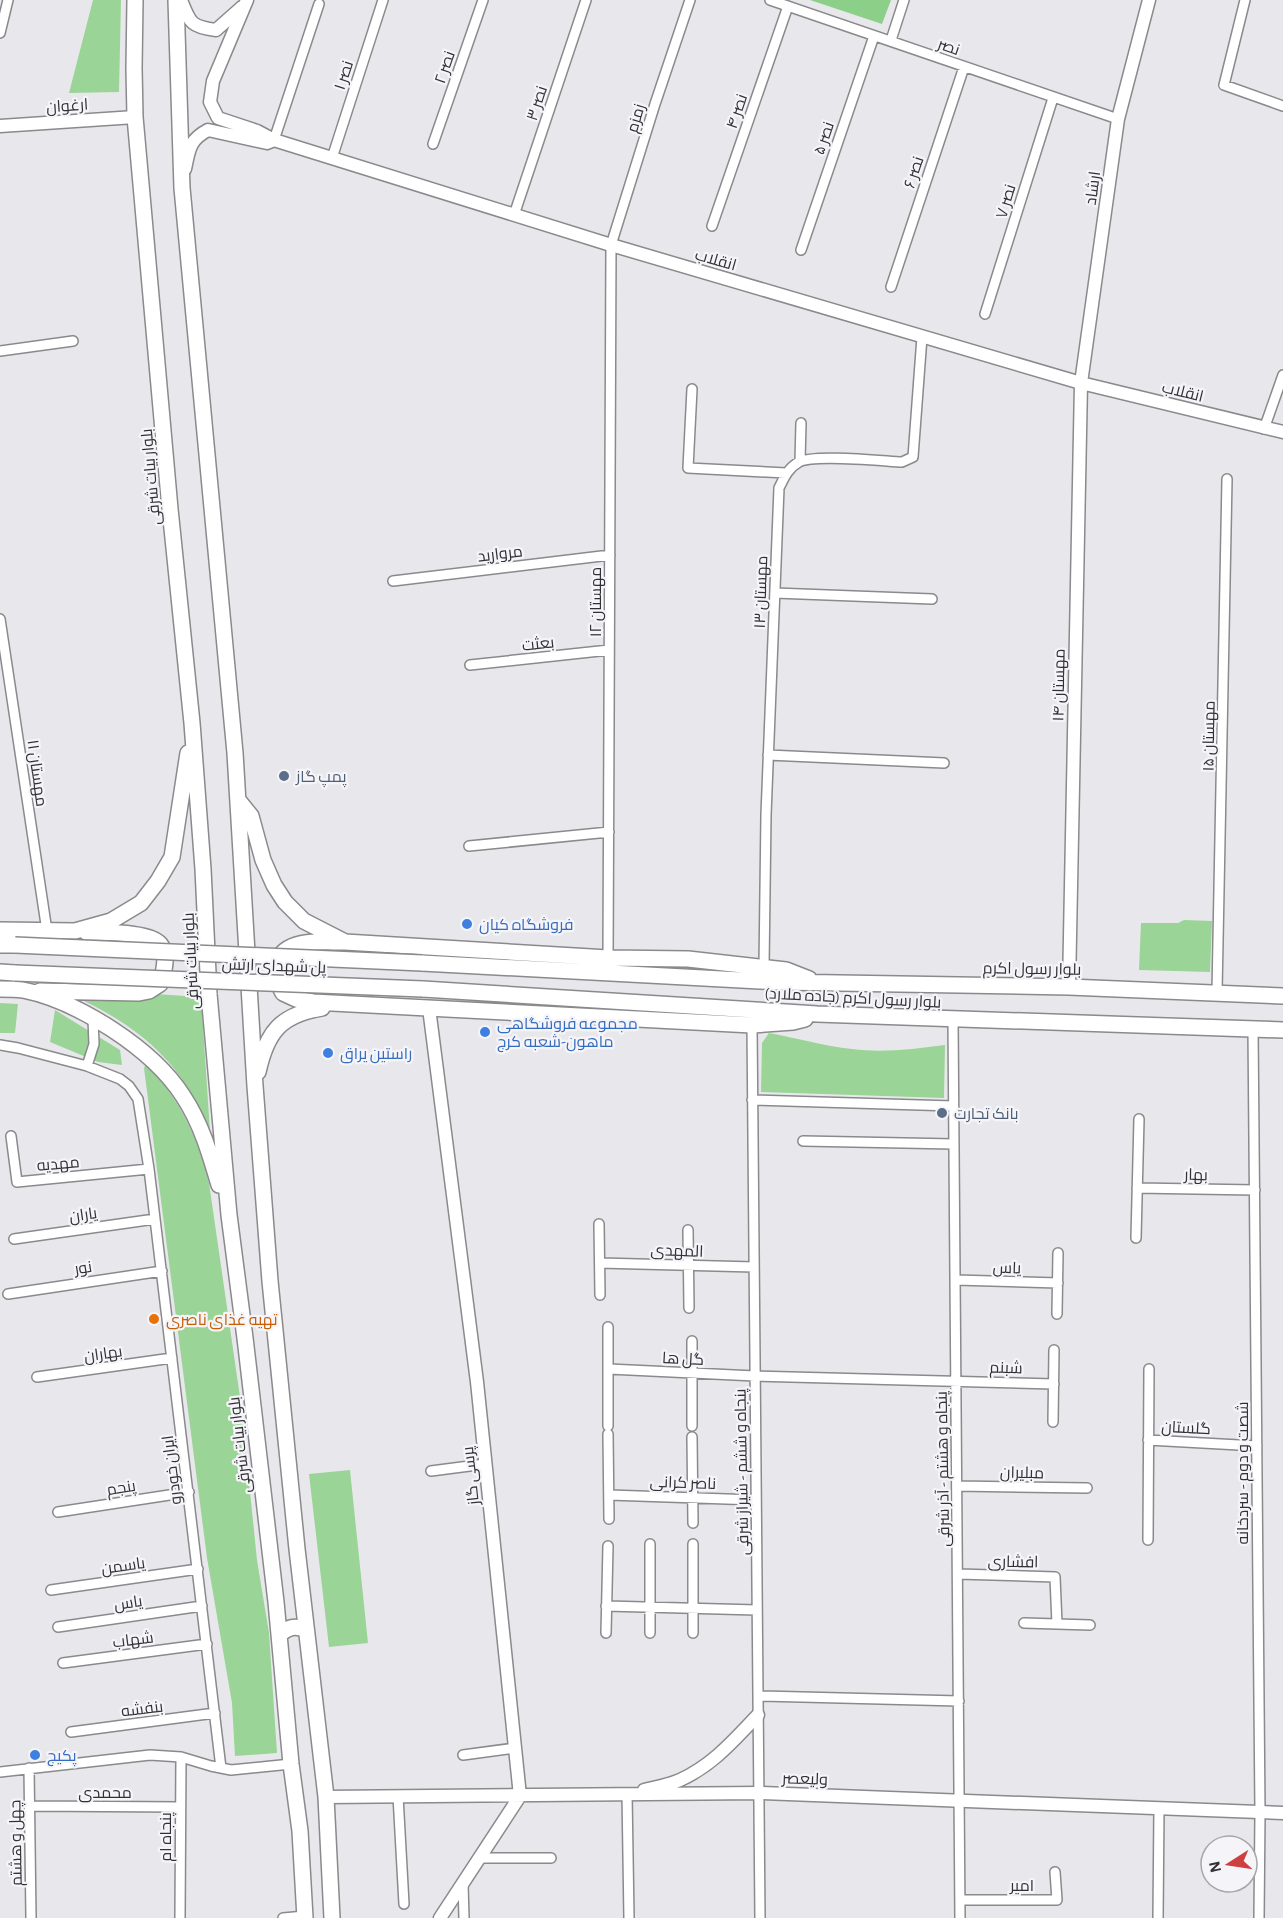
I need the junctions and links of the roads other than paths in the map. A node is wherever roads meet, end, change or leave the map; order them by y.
1 (8, 0) edge
2 (135, 0) edge
3 (176, 0) edge
4 (181, 0) edge
5 (383, 0) edge
6 (483, 0) edge
7 (586, 0) edge
8 (690, 0) edge
9 (770, 0) edge
10 (904, 0) edge
11 (1149, 0) edge
12 (1245, 0) edge
13 (246, 2) edge
14 (319, 4) dead end
15 (788, 6) junction
16 (0, 33) edge
17 (874, 36) junction
18 (892, 37) dead end
19 (964, 67) junction
20 (1053, 98) junction
21 (1283, 106) edge
22 (135, 117) junction
23 (1118, 119) junction
24 (0, 126) edge
25 (274, 140) junction
26 (433, 144) dead end
27 (332, 158) junction
28 (182, 188) junction
29 (514, 215) junction
30 (712, 226) dead end
31 (611, 245) junction
32 (801, 250) dead end
33 (891, 287) dead end
34 (985, 314) dead end
35 (922, 337) junction
36 (72, 341) dead end
37 (0, 351) edge
38 (1283, 375) edge
39 (1081, 383) junction
40 (692, 389) dead end
41 (801, 423) dead end
42 (1264, 429) junction
43 (1283, 432) edge
44 (800, 461) junction
45 (786, 473) junction
46 (1227, 480) dead end
47 (610, 555) junction
48 (393, 581) dead end
49 (775, 593) junction
50 (932, 599) dead end
51 (0, 619) edge
52 (609, 650) junction
53 (470, 665) dead end
54 (192, 723) junction
55 (768, 755) junction
56 (944, 763) dead end
57 (238, 800) junction
58 (609, 832) junction
59 (469, 846) dead end
60 (0, 930) edge
61 (75, 931) junction
62 (47, 932) junction
63 (345, 942) junction
64 (7, 945) edge
65 (608, 958) junction
66 (422, 963) joint
67 (764, 966) junction
68 (8, 973) edge
69 (780, 982) joint
70 (817, 983) junction
71 (1069, 987) junction
72 (0, 989) edge
73 (423, 989) joint
74 (22, 990) junction
75 (1217, 992) junction
76 (1283, 996) edge
77 (343, 1004) junction
78 (429, 1008) junction
79 (817, 1014) junction
80 (93, 1019) junction
81 (952, 1020) junction
82 (752, 1025) junction
83 (1253, 1028) junction
84 (1283, 1030) edge
85 (0, 1045) edge
86 (87, 1066) junction
87 (255, 1086) junction
88 (752, 1100) junction
89 (953, 1106) junction
90 (1138, 1119) dead end
91 (11, 1136) dead end
92 (803, 1141) dead end
93 (954, 1144) junction
94 (149, 1169) junction
95 (1137, 1188) junction
96 (1255, 1190) junction
97 (229, 1215) junction
98 (155, 1219) junction
99 (599, 1224) dead end
100 (688, 1230) dead end
101 (1136, 1238) dead end
102 (14, 1239) dead end
103 (1058, 1253) dead end
104 (600, 1263) junction
105 (689, 1266) junction
106 (754, 1267) junction
107 (162, 1271) junction
108 (955, 1280) junction
109 (1058, 1283) junction
110 (8, 1294) dead end
111 (600, 1295) dead end
112 (689, 1308) dead end
113 (1057, 1314) dead end
114 (608, 1327) dead end
115 (692, 1341) dead end
116 (1054, 1350) dead end
117 (172, 1358) junction
118 (1149, 1369) dead end
119 (609, 1370) junction
120 (692, 1374) junction
121 (755, 1376) junction
122 (37, 1377) dead end
123 (956, 1381) junction
124 (1054, 1384) junction
125 (1053, 1422) dead end
126 (692, 1426) dead end
127 (692, 1437) dead end
128 (1148, 1440) junction
129 (1257, 1446) junction
130 (485, 1464) junction
131 (431, 1471) dead end
132 (957, 1486) junction
133 (1087, 1488) dead end
134 (189, 1492) junction
135 (609, 1495) junction
136 (693, 1498) junction
137 (756, 1500) junction
138 (58, 1512) dead end
139 (609, 1519) dead end
140 (693, 1523) dead end
141 (1148, 1540) dead end
142 (650, 1544) dead end
143 (693, 1544) dead end
144 (608, 1546) dead end
145 (198, 1569) junction
146 (958, 1574) junction
147 (51, 1590) dead end
148 (303, 1597) junction
149 (276, 1602) junction
150 (202, 1606) junction
151 (606, 1606) junction
152 (650, 1607) junction
153 (692, 1608) junction
154 (757, 1610) junction
155 (1024, 1623) dead end
156 (1057, 1624) junction
157 (1090, 1625) dead end
158 (58, 1627) dead end
159 (306, 1630) junction
160 (606, 1633) dead end
161 (650, 1633) dead end
162 (693, 1633) dead end
163 (279, 1635) junction
164 (207, 1644) junction
165 (63, 1663) dead end
166 (758, 1696) junction
167 (959, 1701) junction
168 (215, 1713) junction
169 (758, 1715) junction
170 (71, 1732) dead end
171 (515, 1748) junction
172 (463, 1755) dead end
173 (181, 1757) junction
174 (291, 1764) junction
175 (29, 1768) junction
176 (221, 1768) junction
177 (0, 1772) edge
178 (759, 1793) junction
179 (627, 1794) junction
180 (398, 1796) junction
181 (520, 1796) junction
182 (326, 1797) junction
183 (960, 1800) junction
184 (30, 1806) junction
185 (180, 1807) junction
186 (1159, 1808) junction
187 (1260, 1813) junction
188 (1283, 1813) edge
189 (480, 1858) junction
190 (551, 1858) dead end
191 (1055, 1872) dead end
192 (463, 1884) junction
193 (960, 1900) junction
194 (404, 1904) dead end
195 (305, 1917) edge
196 (31, 1918) edge
197 (180, 1918) edge
198 (283, 1918) edge
199 (332, 1918) edge
200 (440, 1918) edge
201 (464, 1918) edge
202 (630, 1918) edge
203 (760, 1918) edge
204 (960, 1918) edge
205 (1158, 1918) edge
206 (1259, 1918) edge

1 - 16 street
2 - 22 main road, بلوار بیات شرقی
3 - 28 main road
4 - 13 street
5 - 27 street, نصر ۱
6 - 26 street, نصر ۲
7 - 29 street, نصر ۳
8 - 31 street, زمزم
9 - 15 street, نصر
10 - 18 street
11 - 23 street, ارشاد
12 - 21 street
13 - 25 street
14 - 25 street
15 - 17 street, نصر
15 - 30 street, نصر ۴
17 - 19 street, نصر
17 - 32 street, نصر ۵
19 - 20 street, نصر
19 - 33 street, نصر ۶
20 - 23 street, نصر
20 - 34 street, نصر ۷
22 - 24 street, ارغوان
22 - 54 main road, بلوار بیات شرقی
23 - 39 street, ارشاد
25 - 27 street, انقلاب
25 - 28 street, انقلاب
27 - 29 street, انقلاب
28 - 57 main road
29 - 31 street, انقلاب
31 - 35 street, انقلاب
31 - 47 street, مهستان ۱۲
35 - 39 street, انقلاب
35 - 44 street
36 - 37 street
38 - 42 street
39 - 42 street, انقلاب
39 - 71 street, مهستان ۱۴
40 - 45 street
41 - 44 street
42 - 43 street, انقلاب
44 - 45 street
45 - 49 street, مهستان ۱۳
46 - 75 street, مهستان ۱۵
47 - 48 street, مروارید
47 - 52 street, مهستان ۱۲
49 - 50 street
49 - 55 street, مهستان ۱۳
51 - 62 street, مهستان ۱۱
52 - 53 street, بعثت
52 - 58 street, مهستان ۱۲
54 - 61 main road
54 - 97 main road, بلوار بیات شرقی
55 - 56 street
55 - 67 street, مهستان ۱۳
57 - 63 main road
57 - 87 main road
58 - 59 street
58 - 65 street, مهستان ۱۲
60 - 62 main road
61 - 62 main road
61 - 74 main road
63 - 65 main road
63 - 77 main road
64 - 66 main road, پل شهدای ارتش, bridge
65 - 67 main road
66 - 69 main road, بلوار رسول اکرم (جاده ملارد)
67 - 70 main road
68 - 73 main road, پل شهدای ارتش, bridge
69 - 70 main road, بلوار رسول اکرم
70 - 71 main road, بلوار رسول اکرم
71 - 75 main road, بلوار رسول اکرم
72 - 74 main road
73 - 79 main road, بلوار رسول اکرم (جاده ملارد)
74 - 80 main road
75 - 76 main road, بلوار رسول اکرم
77 - 78 main road
77 - 87 main road
78 - 82 main road
78 - 130 street, پرسی گاز
79 - 81 main road, بلوار رسول اکرم (جاده ملارد)
79 - 82 main road
80 - 86 street
80 - 97 main road
81 - 83 main road, بلوار رسول اکرم (جاده ملارد)
81 - 89 street, پنجاه و هشتم - آذر شرقی
82 - 88 street, پنجاه و ششم - شیراز شرقی
83 - 84 main road, بلوار رسول اکرم (جاده ملارد)
83 - 96 street, شصت و دوم - سردخانه
85 - 86 street
86 - 94 street, ایران خودرو
87 - 148 main road
88 - 89 street
88 - 106 street, پنجاه و ششم - شیراز شرقی
89 - 93 street, پنجاه و هشتم - آذر شرقی
90 - 95 street
91 - 94 street, مهدیه
92 - 93 street
93 - 108 street, پنجاه و هشتم - آذر شرقی
94 - 98 street, ایران خودرو
95 - 96 street, بهار
95 - 101 street
96 - 129 street, شصت و دوم - سردخانه
97 - 149 main road, بلوار بیات شرقی
98 - 102 street, یاران
98 - 107 street, ایران خودرو
99 - 104 street
100 - 105 street
103 - 109 street
104 - 105 street, المهدی
104 - 111 street
105 - 106 street, المهدی
105 - 112 street
106 - 121 street, پنجاه و ششم - شیراز شرقی
107 - 110 street, نور
107 - 117 street, ایران خودرو
108 - 109 street, یاس
108 - 123 street, پنجاه و هشتم - آذر شرقی
109 - 113 street
114 - 119 street
115 - 120 street
116 - 124 street
117 - 122 street, بهاران
117 - 134 street, ایران خودرو
118 - 128 street
119 - 120 street, گل ها
119 - 135 street
120 - 121 street, گل ها
120 - 126 street
121 - 123 street, گل ها
121 - 137 street, پنجاه و ششم - شیراز شرقی
123 - 124 street, شبنم
123 - 132 street, پنجاه و هشتم - آذر شرقی
124 - 125 street
127 - 136 street
128 - 129 street, گلستان
128 - 141 street
129 - 187 street, شصت و دوم - سردخانه
130 - 131 street
130 - 171 street, پرسی گاز
132 - 133 street, مبلیران
132 - 146 street, پنجاه و هشتم - آذر شرقی
134 - 138 street, پنجم
134 - 145 street, ایران خودرو
135 - 136 street, ناصر کرانی
135 - 139 street
136 - 137 street, ناصر کرانی
136 - 140 street
137 - 154 street, پنجاه و ششم - شیراز شرقی
142 - 152 street
143 - 153 street
144 - 151 street
145 - 147 street, یاسمن
145 - 150 street, ایران خودرو
146 - 156 street, افشاری
146 - 167 street, پنجاه و هشتم - آذر شرقی
148 - 149 main road
148 - 159 main road
149 - 163 main road, بلوار بیات شرقی
150 - 158 street, یاس
150 - 164 street, ایران خودرو
151 - 152 street
151 - 160 street
152 - 153 street
152 - 161 street
153 - 154 street
153 - 162 street
154 - 166 street, پنجاه و ششم - شیراز شرقی
155 - 156 street
156 - 157 street
159 - 163 main road
159 - 182 main road
163 - 174 main road, بلوار بیات شرقی
164 - 165 street, شهاب
164 - 168 street, ایران خودرو
166 - 167 street
166 - 169 street, پنجاه و ششم - شیراز شرقی
167 - 183 street, پنجاه و هشتم - آذر شرقی
168 - 170 street, بنفشه
168 - 176 street, ایران خودرو
169 - 178 street, پنجاه و ششم - شیراز شرقی
169 - 179 street
171 - 172 street
171 - 181 street, پرسی گاز
173 - 175 street
173 - 176 street
173 - 185 street, پنجاه ام
174 - 176 street
174 - 195 main road, بلوار بیات شرقی
175 - 177 street
175 - 184 street, چهل و هشتم
178 - 179 street, ولیعصر
178 - 183 street, ولیعصر
178 - 203 street, پنجاه و ششم - شیراز شرقی
179 - 181 street, ولیعصر
179 - 202 street
180 - 181 street, ولیعصر
180 - 182 street, ولیعصر
180 - 194 street
181 - 189 street
182 - 199 main road
183 - 186 street, ولیعصر
183 - 193 street, پنجاه و هشتم - آذر شرقی
184 - 185 street, محمدی
184 - 196 street, چهل و هشتم
185 - 197 street, پنجاه ام
186 - 187 street, ولیعصر
186 - 205 street
187 - 188 street, ولیعصر
187 - 206 street, شصت و دوم - سردخانه
189 - 190 street
189 - 192 street
191 - 193 street, امیر
192 - 200 street
192 - 201 street
193 - 204 street, پنجاه و هشتم - آذر شرقی
195 - 198 street

